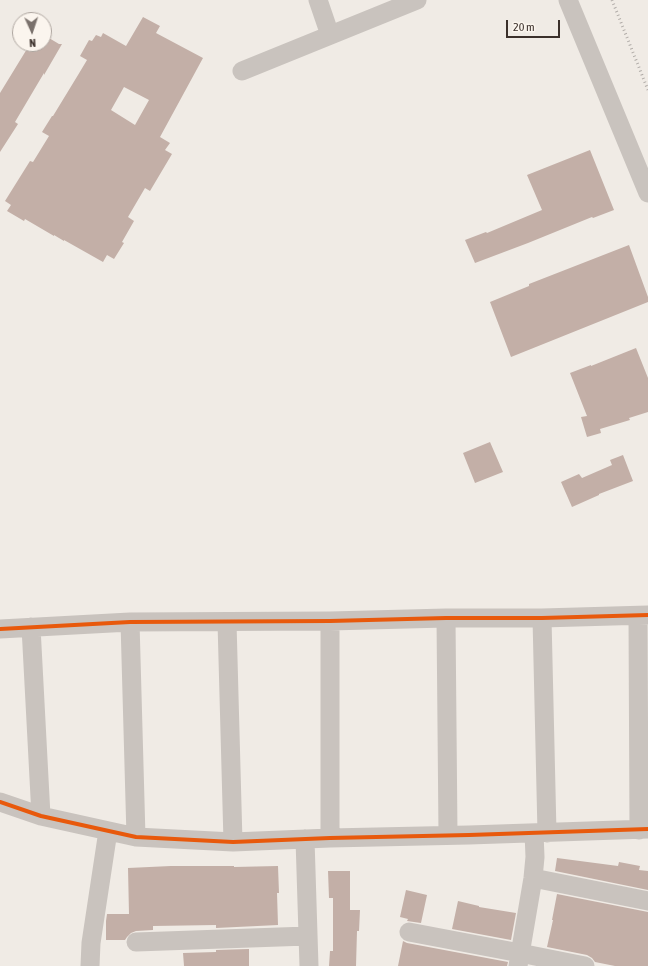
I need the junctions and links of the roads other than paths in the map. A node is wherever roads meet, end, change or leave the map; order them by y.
1 (318, 0) edge
2 (417, 0) edge
3 (568, 0) edge
4 (330, 35) junction
5 (242, 71) dead end
6 (648, 193) edge
7 (643, 615) edge
8 (446, 618) junction
9 (542, 618) junction
10 (330, 621) junction
11 (130, 622) junction
12 (227, 622) junction
13 (31, 627) junction
14 (0, 629) edge
15 (0, 802) edge
16 (41, 816) junction
17 (643, 829) edge
18 (108, 831) junction
19 (540, 833) junction
20 (448, 835) junction
21 (136, 838) junction
22 (330, 838) junction
23 (305, 839) junction
24 (233, 842) junction
25 (533, 878) junction
26 (648, 901) edge
27 (409, 932) dead end
28 (308, 936) junction
29 (136, 942) dead end
30 (519, 959) edge
31 (90, 966) edge
32 (309, 966) edge
33 (584, 966) edge

1 - 4 street
2 - 4 street
3 - 6 street
4 - 5 street
7 - 9 street
7 - 17 street
8 - 9 street
8 - 10 street
8 - 20 street
9 - 19 street
10 - 12 street
10 - 22 street
11 - 12 street
11 - 13 street
11 - 21 street
12 - 24 street
13 - 14 street
13 - 16 street
15 - 16 street
16 - 18 street
17 - 19 street
18 - 21 street
18 - 31 street
19 - 20 street
19 - 25 street
20 - 22 street
21 - 24 street
22 - 23 street
23 - 24 street
23 - 28 street
25 - 26 street
25 - 30 street
27 - 30 street
28 - 29 street
28 - 32 street
30 - 33 street

